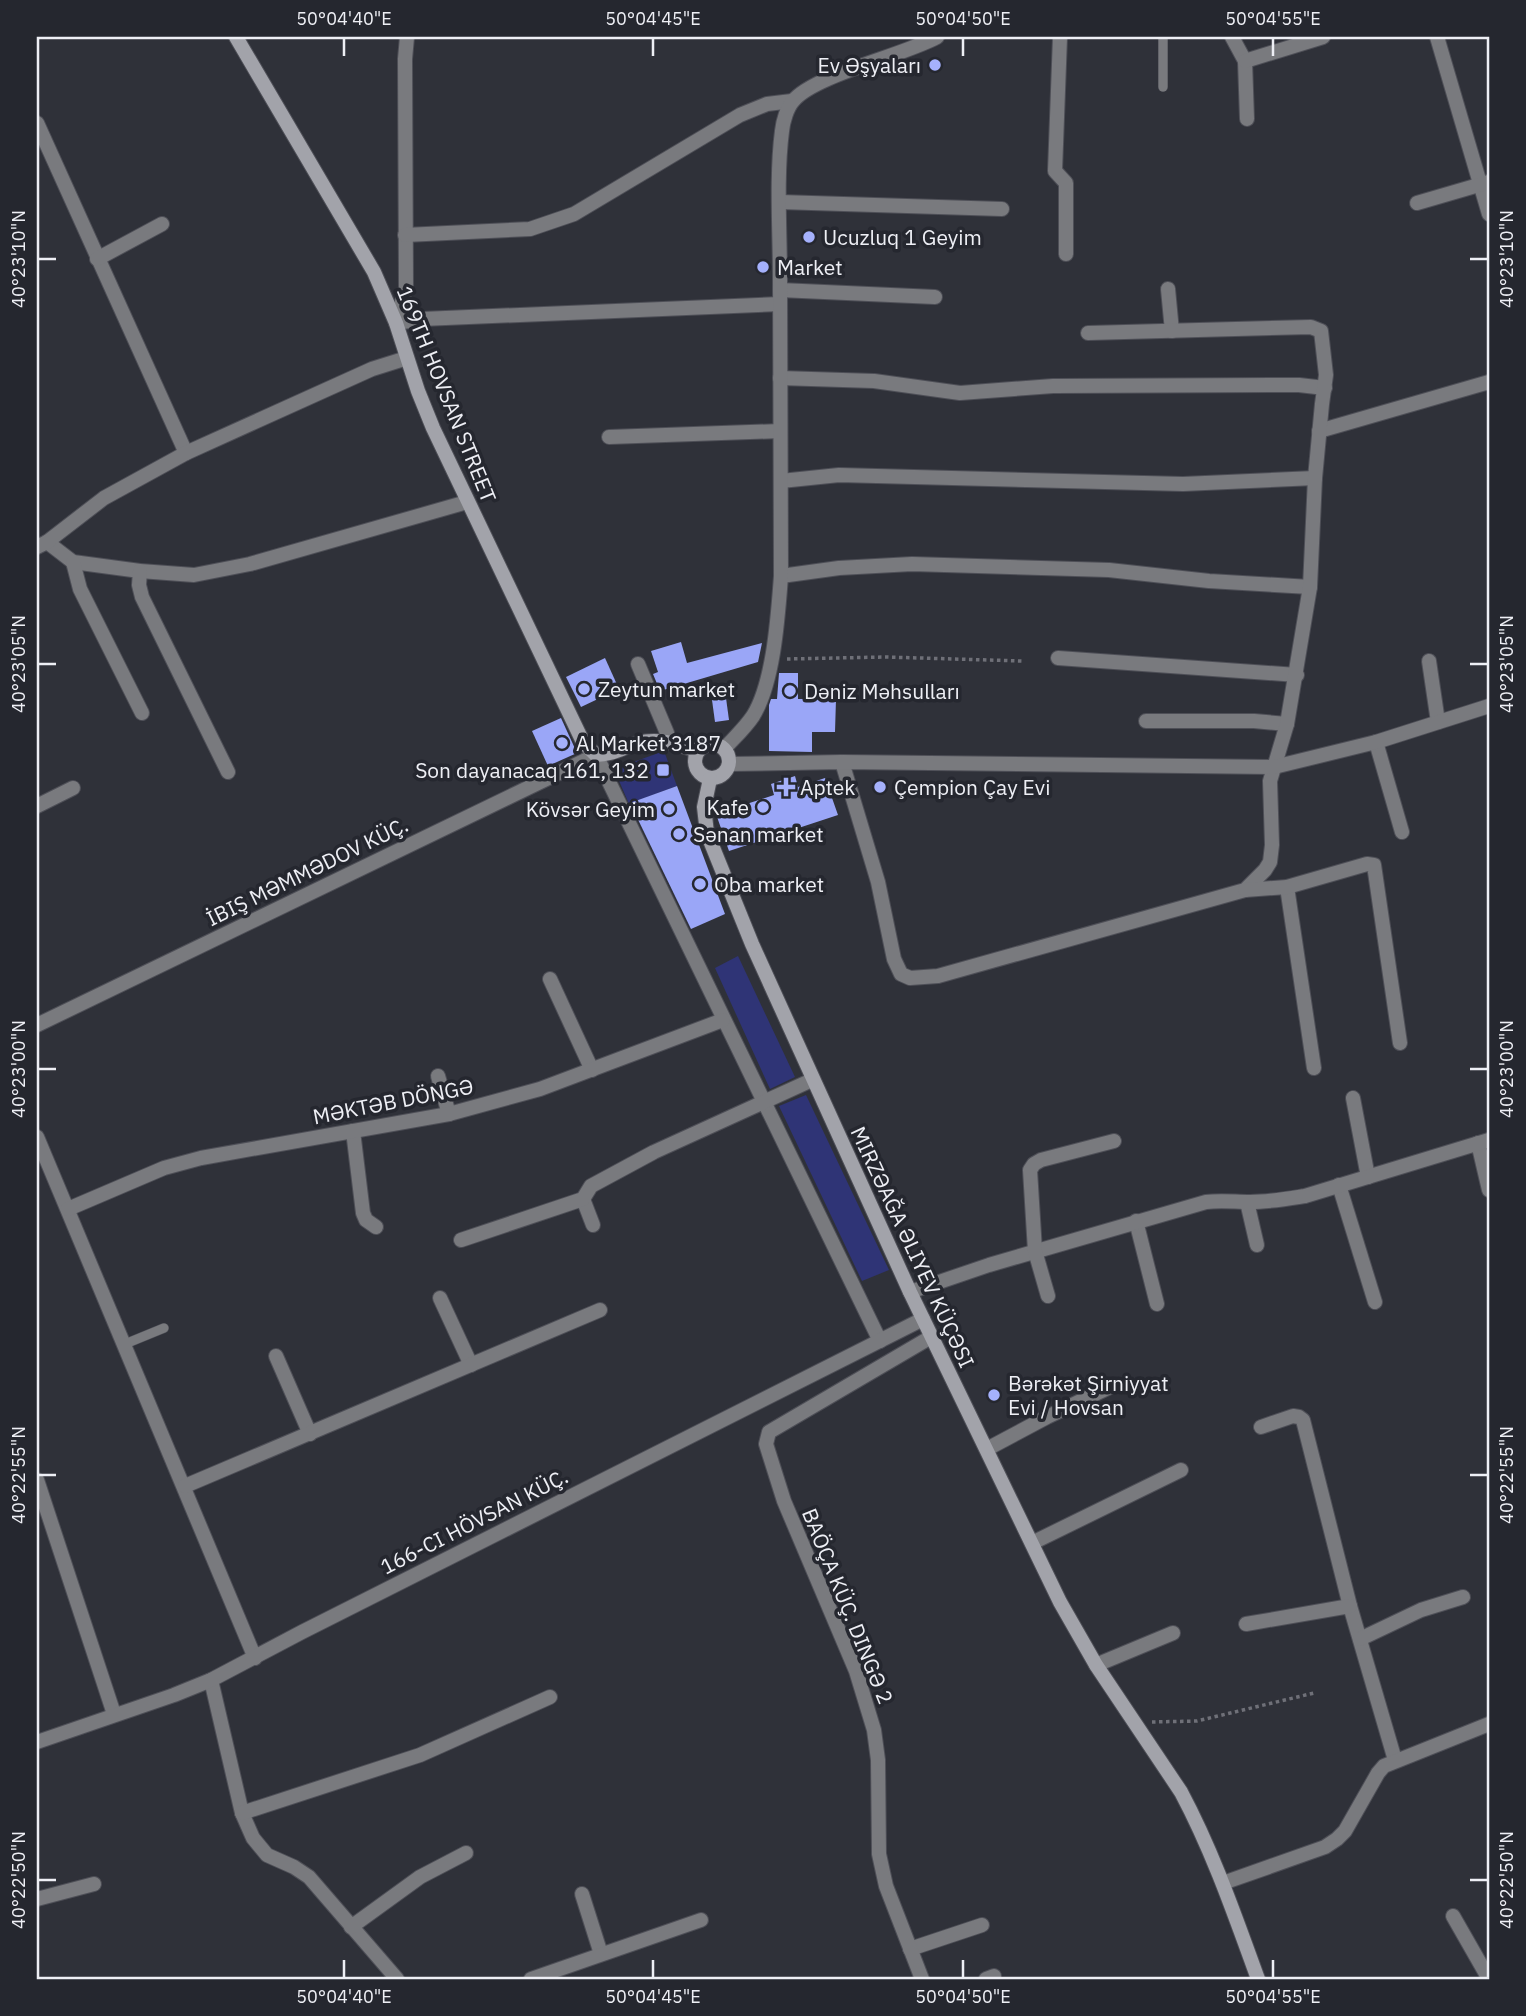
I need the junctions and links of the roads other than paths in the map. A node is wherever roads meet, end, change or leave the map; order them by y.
1 (236, 37) edge
2 (407, 37) edge
3 (937, 37) edge
4 (1060, 37) edge
5 (1163, 37) edge
6 (1233, 37) edge
7 (1323, 37) edge
8 (1437, 37) edge
9 (1245, 61) junction
10 (1163, 87) dead end
11 (792, 102) junction
12 (1247, 119) dead end
13 (37, 123) edge
14 (1485, 183) edge
15 (780, 202) junction
16 (1418, 203) dead end
17 (1002, 209) dead end
18 (1489, 214) edge
19 (162, 224) dead end
20 (405, 234) junction
21 (1066, 254) dead end
22 (97, 259) junction
23 (1168, 289) dead end
24 (780, 297) junction
25 (935, 297) dead end
26 (396, 323) junction
27 (1172, 331) junction
28 (1088, 333) dead end
29 (407, 358) junction
30 (780, 377) junction
31 (1489, 382) edge
32 (1325, 388) junction
33 (780, 431) junction
34 (1319, 431) junction
35 (609, 437) dead end
36 (186, 453) junction
37 (1315, 478) junction
38 (781, 481) junction
39 (467, 502) junction
40 (42, 544) edge
41 (73, 562) junction
42 (140, 571) junction
43 (781, 576) junction
44 (1310, 587) junction
45 (1058, 658) dead end
46 (1429, 661) dead end
47 (638, 664) dead end
48 (1297, 675) junction
49 (1489, 706) edge
50 (142, 713) dead end
51 (1146, 721) dead end
52 (1438, 723) junction
53 (1287, 724) junction
54 (669, 742) junction
55 (1376, 742) junction
56 (724, 749) junction
57 (698, 751) junction
58 (596, 755) junction
59 (842, 762) junction
60 (729, 764) junction
61 (1274, 767) junction
62 (228, 772) dead end
63 (710, 779) junction
64 (73, 788) dead end
65 (37, 806) edge
66 (1402, 832) dead end
67 (1287, 887) junction
68 (1245, 890) junction
69 (550, 979) dead end
70 (723, 1020) junction
71 (37, 1025) edge
72 (1400, 1043) dead end
73 (1314, 1068) dead end
74 (592, 1069) junction
75 (438, 1076) dead end
76 (812, 1080) junction
77 (1353, 1098) dead end
78 (763, 1101) junction
79 (449, 1114) junction
80 (353, 1131) junction
81 (37, 1136) edge
82 (1114, 1141) dead end
83 (1484, 1142) edge
84 (1368, 1177) junction
85 (1339, 1185) junction
86 (1489, 1190) edge
87 (583, 1199) junction
88 (1247, 1202) junction
89 (68, 1209) junction
90 (1136, 1221) junction
91 (593, 1225) dead end
92 (376, 1227) dead end
93 (461, 1240) dead end
94 (1256, 1245) dead end
95 (1035, 1251) junction
96 (909, 1292) junction
97 (1048, 1296) dead end
98 (440, 1298) dead end
99 (1375, 1302) dead end
100 (1157, 1304) dead end
101 (600, 1310) dead end
102 (923, 1319) junction
103 (164, 1328) dead end
104 (931, 1337) junction
105 (880, 1341) junction
106 (125, 1344) junction
107 (276, 1356) dead end
108 (471, 1364) junction
109 (1112, 1387) dead end
110 (1261, 1427) dead end
111 (310, 1434) junction
112 (987, 1449) junction
113 (1181, 1471) dead end
114 (37, 1480) edge
115 (185, 1486) junction
116 (1032, 1543) junction
117 (1463, 1597) dead end
118 (1350, 1606) junction
119 (1246, 1624) dead end
120 (1173, 1633) dead end
121 (1360, 1639) junction
122 (255, 1658) junction
123 (1096, 1665) junction
124 (211, 1680) junction
125 (550, 1697) dead end
126 (114, 1714) junction
127 (1489, 1724) edge
128 (37, 1742) edge
129 (1395, 1760) junction
130 (242, 1813) junction
131 (466, 1853) dead end
132 (1223, 1883) junction
133 (94, 1884) dead end
134 (582, 1894) dead end
135 (37, 1899) edge
136 (1453, 1916) dead end
137 (701, 1920) dead end
138 (982, 1925) dead end
139 (351, 1927) junction
140 (910, 1950) junction
141 (601, 1954) junction
142 (397, 1979) edge
143 (531, 1979) edge
144 (922, 1979) edge
145 (1258, 1979) edge
146 (1489, 1979) edge

1 - 26 street, 169TH HOVSAN STREET
2 - 20 street
3 - 11 street
4 - 21 street
5 - 10 lane
6 - 9 street
7 - 9 street
8 - 14 street
9 - 12 street
11 - 15 street
11 - 20 street
13 - 22 street
14 - 16 street
14 - 18 street
15 - 17 street
15 - 24 street
19 - 22 street
20 - 26 street
22 - 36 street
23 - 27 street
24 - 25 street
24 - 26 street
24 - 30 street
26 - 29 street, 169TH HOVSAN STREET
27 - 28 street
27 - 32 street
29 - 36 street
29 - 39 street, 169TH HOVSAN STREET
30 - 32 street
30 - 33 street
31 - 34 street
32 - 34 street
33 - 35 street
33 - 38 street
34 - 37 street
36 - 40 street
37 - 38 street
37 - 44 street
38 - 43 street
39 - 42 street
39 - 58 street, 169TH HOVSAN STREET
40 - 41 street
41 - 42 street
41 - 50 street
42 - 62 street
43 - 44 street
43 - 56 street
44 - 48 street
45 - 48 street
46 - 52 street
47 - 54 street
48 - 53 street
49 - 52 street
51 - 53 street
52 - 55 street
53 - 61 street
54 - 57 street
54 - 58 street
55 - 61 street
55 - 66 street
56 - 57 street
56 - 60 street
57 - 63 street
58 - 70 street
58 - 71 street, İBIŞ MƏMMƏDOV KÜÇ.
59 - 60 street
59 - 61 street
59 - 68 street
60 - 63 street
61 - 68 street
63 - 76 street, MIRZƏAĞA ƏLIYEV KÜÇƏSI
64 - 65 street
67 - 68 street
67 - 72 street
67 - 73 street
69 - 74 street
70 - 74 street, MƏKTƏB DÖNGƏ
70 - 78 street
74 - 79 street, MƏKTƏB DÖNGƏ
75 - 79 street
76 - 78 street
76 - 96 street, MIRZƏAĞA ƏLIYEV KÜÇƏSI
77 - 84 street
78 - 87 street
78 - 105 street
79 - 80 street, MƏKTƏB DÖNGƏ
80 - 89 street, MƏKTƏB DÖNGƏ
80 - 92 street
81 - 89 street
82 - 95 street
83 - 84 street
83 - 86 street
84 - 85 street
85 - 88 street
85 - 99 street
87 - 91 street
87 - 93 street
88 - 90 street
88 - 94 street
89 - 106 street
90 - 95 street
90 - 100 street
95 - 96 street
95 - 97 street
96 - 102 street, MIRZƏAĞA ƏLIYEV KÜÇƏSI
98 - 108 street
101 - 108 street
102 - 104 street, MIRZƏAĞA ƏLIYEV KÜÇƏSI
102 - 105 street
103 - 106 lane
104 - 112 street, MIRZƏAĞA ƏLIYEV KÜÇƏSI
104 - 140 street
105 - 122 street
106 - 115 street
107 - 111 street
108 - 111 street
109 - 112 street
110 - 118 street
111 - 115 street
112 - 116 street, MIRZƏAĞA ƏLIYEV KÜÇƏSI
113 - 116 street
114 - 126 street
115 - 122 street
116 - 123 street, MIRZƏAĞA ƏLIYEV KÜÇƏSI
117 - 121 street
118 - 119 street
118 - 121 street
120 - 123 street
121 - 129 street
122 - 124 street
123 - 132 street, MIRZƏAĞA ƏLIYEV KÜÇƏSI
124 - 126 street
124 - 130 street
125 - 130 street
126 - 128 street
127 - 129 street
129 - 132 street
130 - 139 street
131 - 139 street
132 - 145 street, MIRZƏAĞA ƏLIYEV KÜÇƏSI
133 - 135 street
134 - 141 street
136 - 146 street
137 - 141 street
138 - 140 street
139 - 142 street
140 - 144 street
141 - 143 street

